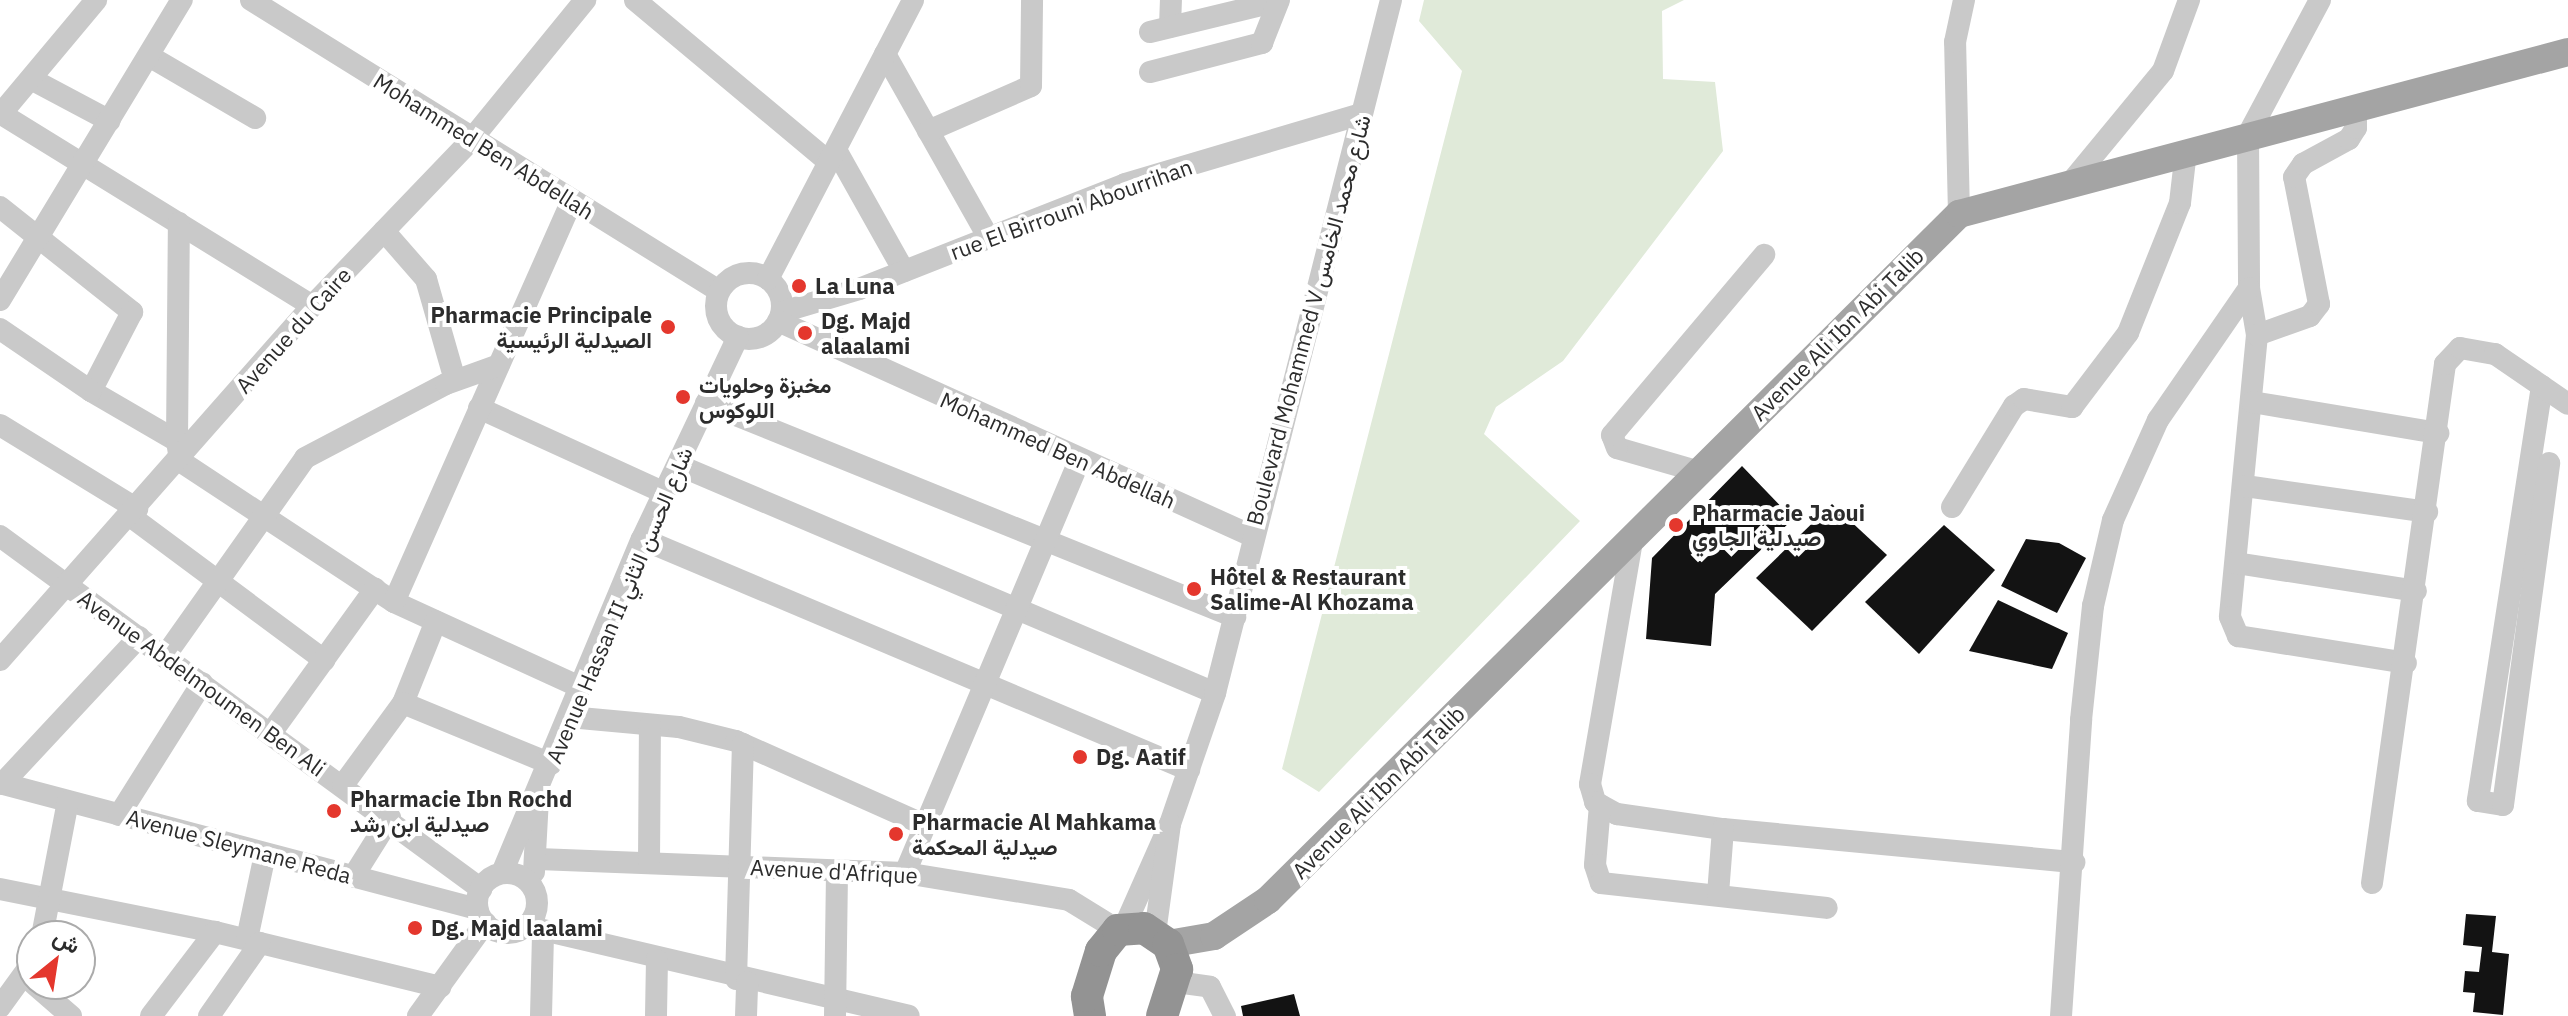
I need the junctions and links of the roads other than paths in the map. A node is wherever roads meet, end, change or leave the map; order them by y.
1 (96, 0) edge
2 (182, 0) edge
3 (251, 0) edge
4 (585, 0) edge
5 (635, 0) edge
6 (913, 0) edge
7 (1032, 0) edge
8 (1171, 0) edge
9 (1391, 0) edge
10 (1964, 0) edge
11 (2189, 0) edge
12 (2320, 0) edge
13 (1278, 1) edge
14 (2568, 52) edge
15 (885, 54) junction
16 (149, 56) junction
17 (1150, 72) dead end
18 (31, 79) junction
19 (2356, 106) junction
20 (0, 114) edge
21 (1362, 114) junction
22 (255, 118) dead end
23 (110, 121) junction
24 (928, 131) junction
25 (2248, 135) junction
26 (471, 140) junction
27 (2186, 151) junction
28 (832, 156) junction
29 (83, 164) junction
30 (2073, 180) junction
31 (572, 201) junction
32 (0, 207) edge
33 (1959, 214) junction
34 (179, 223) junction
35 (384, 231) junction
36 (38, 236) junction
37 (988, 237) junction
38 (1764, 255) dead end
39 (904, 271) junction
40 (768, 279) junction
41 (2249, 288) junction
42 (719, 291) junction
43 (0, 300) edge
44 (312, 306) junction
45 (780, 317) junction
46 (0, 329) edge
47 (2257, 335) junction
48 (738, 337) junction
49 (499, 365) junction
50 (455, 380) junction
51 (2542, 386) junction
52 (91, 391) junction
53 (2252, 402) junction
54 (706, 403) junction
55 (2568, 404) edge
56 (479, 408) junction
57 (0, 425) edge
58 (2438, 433) junction
59 (179, 451) junction
60 (1079, 462) junction
61 (2549, 463) dead end
62 (678, 465) junction
63 (1700, 472) junction
64 (2245, 486) junction
65 (665, 493) junction
66 (1952, 507) dead end
67 (2427, 512) junction
68 (134, 513) junction
69 (262, 516) junction
70 (0, 536) edge
71 (1252, 536) junction
72 (642, 539) junction
73 (1632, 541) junction
74 (1043, 544) junction
75 (2236, 563) junction
76 (217, 581) junction
77 (68, 586) junction
78 (375, 589) junction
79 (2416, 591) junction
80 (394, 602) junction
81 (1017, 606) junction
82 (1235, 617) junction
83 (436, 621) junction
84 (139, 637) junction
85 (3, 651) edge
86 (165, 656) junction
87 (324, 660) junction
88 (2406, 663) junction
89 (202, 683) junction
90 (983, 683) junction
91 (580, 687) junction
92 (1215, 693) junction
93 (403, 703) junction
94 (569, 717) junction
95 (650, 725) junction
96 (271, 733) junction
97 (743, 744) junction
98 (551, 764) junction
99 (1189, 770) junction
100 (1, 784) edge
101 (343, 785) junction
102 (538, 798) junction
103 (68, 801) junction
104 (1600, 805) junction
105 (119, 815) junction
106 (390, 818) junction
107 (1170, 824) junction
108 (925, 825) junction
109 (1723, 829) junction
110 (265, 854) junction
111 (538, 859) junction
112 (649, 862) junction
113 (2074, 862) junction
114 (743, 866) junction
115 (837, 870) junction
116 (502, 873) junction
117 (905, 873) junction
118 (353, 877) junction
119 (2372, 883) dead end
120 (531, 885) junction
121 (0, 889) edge
122 (1718, 894) junction
123 (48, 899) junction
124 (481, 907) junction
125 (1827, 908) dead end
126 (45, 920) edge
127 (534, 930) junction
128 (1121, 930) junction
129 (215, 932) junction
130 (253, 941) junction
131 (1169, 957) junction
132 (657, 960) junction
133 (741, 980) junction
134 (440, 987) junction
135 (55, 1000) edge
136 (835, 1010) edge
137 (71, 1016) edge
138 (151, 1016) edge
139 (209, 1016) edge
140 (418, 1016) edge
141 (541, 1016) edge
142 (656, 1016) edge
143 (746, 1016) edge
144 (909, 1016) edge
145 (1090, 1016) edge
146 (1162, 1016) edge
147 (1225, 1016) edge
148 (2061, 1016) edge

1 - 18 street
2 - 16 street
3 - 26 street, Mohammed Ben Abdellah
4 - 26 street, Avenue du Caire
5 - 28 street
6 - 15 street
7 - 24 street
8 - 13 street
9 - 21 street, Boulevard Mohammed V شارع محمد الخامس
10 - 33 street
11 - 30 street
12 - 25 street
13 - 17 street
14 - 19 main road, Avenue Ali Ibn Abi Talib
15 - 24 street
15 - 28 street
16 - 22 street
16 - 23 street
18 - 20 street
18 - 23 street
19 - 25 main road, Avenue Ali Ibn Abi Talib
19 - 47 street
20 - 29 street
21 - 37 street, rue El Birrouni Abourrihan
21 - 71 street, Boulevard Mohammed V شارع محمد الخامس
23 - 29 street
24 - 37 street
25 - 27 main road, Avenue Ali Ibn Abi Talib
25 - 41 street
26 - 31 street, Mohammed Ben Abdellah
26 - 35 street, Avenue du Caire
27 - 30 main road, Avenue Ali Ibn Abi Talib
27 - 66 street
28 - 39 street
28 - 40 street
29 - 34 street
29 - 36 street
30 - 33 main road, Avenue Ali Ibn Abi Talib
31 - 42 street, Mohammed Ben Abdellah
31 - 49 street
32 - 36 street
33 - 63 main road, Avenue Ali Ibn Abi Talib
34 - 44 street
34 - 59 street
35 - 44 street, Avenue du Caire
35 - 50 street
36 - 43 street
36 - 52 street
37 - 39 street, rue El Birrouni Abourrihan
38 - 63 street
39 - 45 street, rue El Birrouni Abourrihan
40 - 42 street
40 - 45 street
41 - 47 street
41 - 113 street
42 - 48 street
44 - 59 street, Avenue du Caire
45 - 48 street
45 - 60 street, Mohammed Ben Abdellah
46 - 52 street
47 - 53 street
48 - 54 street, Avenue Hassan II شارع الحسن الثاني
49 - 50 street
49 - 56 street
50 - 69 street
51 - 55 street
51 - 58 street
51 - 61 street
52 - 59 street
53 - 58 street
53 - 64 street
54 - 62 street, Avenue Hassan II شارع الحسن الثاني
54 - 74 street
56 - 65 street
56 - 80 street
57 - 68 street
58 - 67 street
59 - 68 street, Avenue du Caire
59 - 69 street
60 - 71 street, Mohammed Ben Abdellah
60 - 74 street
62 - 65 street, Avenue Hassan II شارع الحسن الثاني
62 - 81 street
63 - 73 main road, Avenue Ali Ibn Abi Talib
64 - 67 street
64 - 75 street
65 - 72 street, Avenue Hassan II شارع الحسن الثاني
67 - 79 street
68 - 76 street
68 - 77 street, Avenue du Caire
69 - 76 street
69 - 78 street
70 - 77 street, Avenue Abdelmoumen Ben Ali
71 - 82 street, Boulevard Mohammed V شارع محمد الخامس
72 - 90 street
72 - 91 street, Avenue Hassan II شارع الحسن الثاني
73 - 104 street
73 - 131 main road, Avenue Ali Ibn Abi Talib
74 - 81 street
74 - 82 street
75 - 79 street
75 - 88 street
76 - 86 street
76 - 87 street
77 - 84 street, Avenue Abdelmoumen Ben Ali
77 - 85 street, Avenue du Caire
78 - 80 street
78 - 87 street
79 - 88 street
80 - 83 street
81 - 90 street
81 - 92 street
82 - 92 street, Boulevard Mohammed V شارع محمد الخامس
83 - 91 street
83 - 93 street
84 - 86 street, Avenue Abdelmoumen Ben Ali
84 - 100 street
86 - 89 street, Avenue Abdelmoumen Ben Ali
87 - 96 street
88 - 119 street
89 - 96 street, Avenue Abdelmoumen Ben Ali
89 - 105 street
90 - 99 street
90 - 108 street
91 - 94 street, Avenue Hassan II شارع الحسن الثاني
92 - 99 street, Boulevard Mohammed V شارع محمد الخامس
93 - 98 street
93 - 101 street
94 - 95 street
94 - 98 street, Avenue Hassan II شارع الحسن الثاني
95 - 97 street
95 - 112 street
96 - 101 street, Avenue Abdelmoumen Ben Ali
97 - 108 street
97 - 114 street
98 - 102 street, Avenue Hassan II شارع الحسن الثاني
99 - 107 street, Boulevard Mohammed V شارع محمد الخامس
100 - 103 street, Avenue Sleymane Reda
101 - 106 street, Avenue Abdelmoumen Ben Ali
102 - 111 street
102 - 116 street, Avenue Hassan II شارع الحسن الثاني
103 - 105 street, Avenue Sleymane Reda
103 - 123 street
104 - 109 street
104 - 122 street
105 - 110 street, Avenue Sleymane Reda
106 - 118 street
106 - 124 street, Avenue Abdelmoumen Ben Ali
107 - 128 street, Boulevard Mohammed V شارع محمد الخامس
107 - 131 street, Boulevard Mohammed V شارع محمد الخامس
108 - 117 street
109 - 113 street
109 - 122 street
110 - 118 street, Avenue Sleymane Reda
110 - 130 street
111 - 112 street, Avenue d'Afrique
111 - 120 street
112 - 114 street, Avenue d'Afrique
113 - 148 street
114 - 115 street, Avenue d'Afrique
114 - 133 street
115 - 117 street, Avenue d'Afrique
115 - 136 street
116 - 120 street
116 - 124 street
117 - 128 street, Avenue d'Afrique
118 - 124 street, Avenue Sleymane Reda
120 - 127 street
121 - 123 street
122 - 125 street
123 - 126 street
123 - 129 street
124 - 127 street
124 - 134 street
127 - 132 street
127 - 141 street
128 - 131 highway
128 - 145 highway
129 - 130 street
129 - 138 street
130 - 134 street
130 - 139 street
131 - 146 highway
131 - 147 street
132 - 133 street
132 - 142 street
133 - 136 street
133 - 143 street
134 - 140 street
135 - 137 street
136 - 144 street

